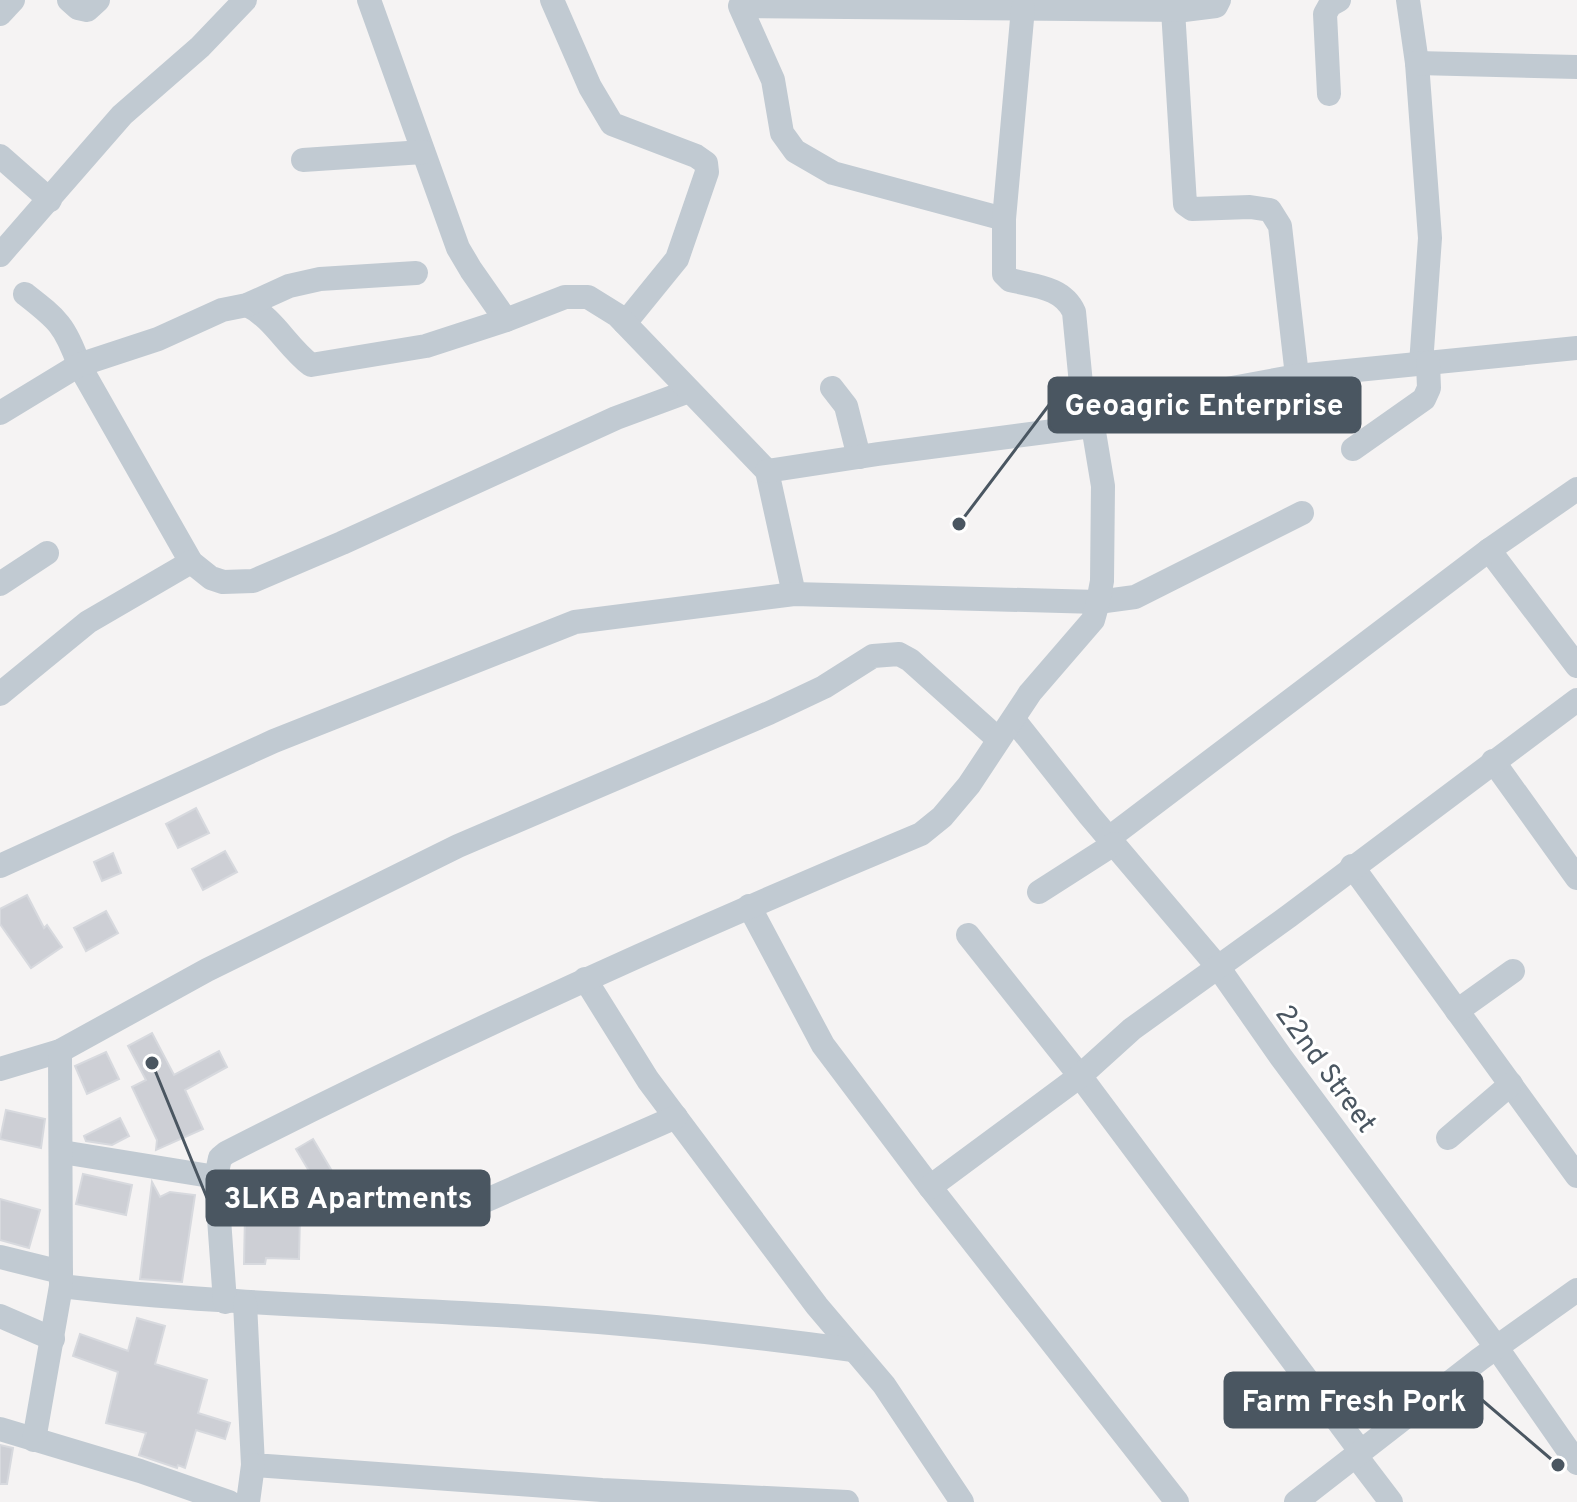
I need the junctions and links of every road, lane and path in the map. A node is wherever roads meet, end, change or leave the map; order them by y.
1 (13, 0) edge
2 (69, 0) edge
3 (98, 0) edge
4 (245, 0) edge
5 (369, 0) edge
6 (552, 0) edge
7 (1219, 0) edge
8 (1339, 0) edge
9 (1408, 0) edge
10 (840, 3) edge
11 (1023, 8) junction
12 (1173, 10) junction
13 (0, 14) edge
14 (1417, 63) junction
15 (1577, 67) edge
16 (1329, 94) dead end
17 (423, 152) junction
18 (0, 156) edge
19 (303, 160) dead end
20 (50, 200) junction
21 (1004, 219) junction
22 (0, 255) edge
23 (416, 273) dead end
24 (25, 294) dead end
25 (247, 305) junction
26 (506, 320) junction
27 (625, 323) junction
28 (1577, 348) edge
29 (1425, 364) junction
30 (79, 365) junction
31 (1297, 376) junction
32 (832, 388) dead end
33 (689, 391) junction
34 (0, 413) edge
35 (1092, 420) junction
36 (1353, 449) dead end
37 (859, 457) junction
38 (767, 471) junction
39 (1577, 489) edge
40 (1302, 513) dead end
41 (1489, 550) junction
42 (47, 553) dead end
43 (191, 562) junction
44 (0, 584) edge
45 (794, 594) junction
46 (1098, 602) junction
47 (1577, 666) edge
48 (0, 694) edge
49 (1577, 700) edge
50 (1006, 730) junction
51 (1493, 761) junction
52 (1112, 841) junction
53 (0, 866) edge
54 (1352, 866) junction
55 (1577, 878) edge
56 (1039, 892) dead end
57 (749, 906) junction
58 (968, 935) dead end
59 (1218, 967) junction
60 (1513, 971) dead end
61 (585, 979) junction
62 (1457, 1011) junction
63 (60, 1051) junction
64 (0, 1069) edge
65 (1080, 1076) junction
66 (1511, 1084) junction
67 (676, 1117) junction
68 (1448, 1138) dead end
69 (62, 1152) junction
70 (1577, 1176) edge
71 (216, 1177) junction
72 (930, 1187) junction
73 (464, 1210) dead end
74 (0, 1257) edge
75 (61, 1279) junction
76 (1577, 1290) edge
77 (235, 1302) junction
78 (0, 1316) edge
79 (53, 1339) junction
80 (1497, 1348) junction
81 (853, 1350) junction
82 (0, 1429) edge
83 (34, 1440) junction
84 (1358, 1454) junction
85 (1577, 1463) edge
86 (253, 1465) junction
87 (229, 1502) edge
88 (248, 1502) edge
89 (847, 1502) edge
90 (962, 1502) edge
91 (1177, 1502) edge
92 (1296, 1502) edge
93 (1391, 1502) edge

1 - 13 street
2 - 3 street
4 - 20 street
5 - 17 street
6 - 27 street
7 - 12 street
8 - 16 street
9 - 14 street
10 - 11 street
10 - 21 street
11 - 12 street
11 - 21 street
12 - 31 street
14 - 15 street
14 - 29 street
17 - 19 street
17 - 26 street
18 - 20 street
20 - 22 street
21 - 35 street
23 - 25 street
24 - 30 street
25 - 26 street
25 - 30 street
26 - 27 street
27 - 33 street
28 - 29 street
29 - 31 street
29 - 36 street
30 - 34 street
30 - 43 street
31 - 35 street
32 - 37 street
33 - 38 street
33 - 43 street
35 - 37 street
35 - 46 street
37 - 38 street
38 - 45 street
39 - 41 street
40 - 46 street
41 - 47 street
41 - 52 street
42 - 44 street
43 - 48 street
45 - 46 street
45 - 53 street
46 - 50 street
49 - 51 street
50 - 52 street, 22nd Street
50 - 57 street
50 - 63 street, 22nd Street
51 - 54 street
51 - 55 street
52 - 56 street
52 - 59 street, 22nd Street
54 - 59 street
54 - 62 street
57 - 61 street
57 - 72 street
58 - 65 street
59 - 65 street
59 - 80 street, 22nd Street
60 - 62 street
61 - 67 street
61 - 71 street
62 - 66 street
63 - 64 street, 22nd Street
63 - 69 street
65 - 72 street
65 - 84 street
66 - 68 street
66 - 70 street
67 - 73 street
67 - 81 street
69 - 71 street
69 - 75 street
71 - 77 street
72 - 91 street
74 - 75 street
75 - 77 street
75 - 79 street
76 - 80 street
77 - 81 street
77 - 86 street
78 - 79 street
79 - 83 street
80 - 84 street
80 - 85 street, 22nd Street
81 - 90 street
82 - 83 street
83 - 87 street
84 - 92 street
84 - 93 street
86 - 88 street
86 - 89 street

